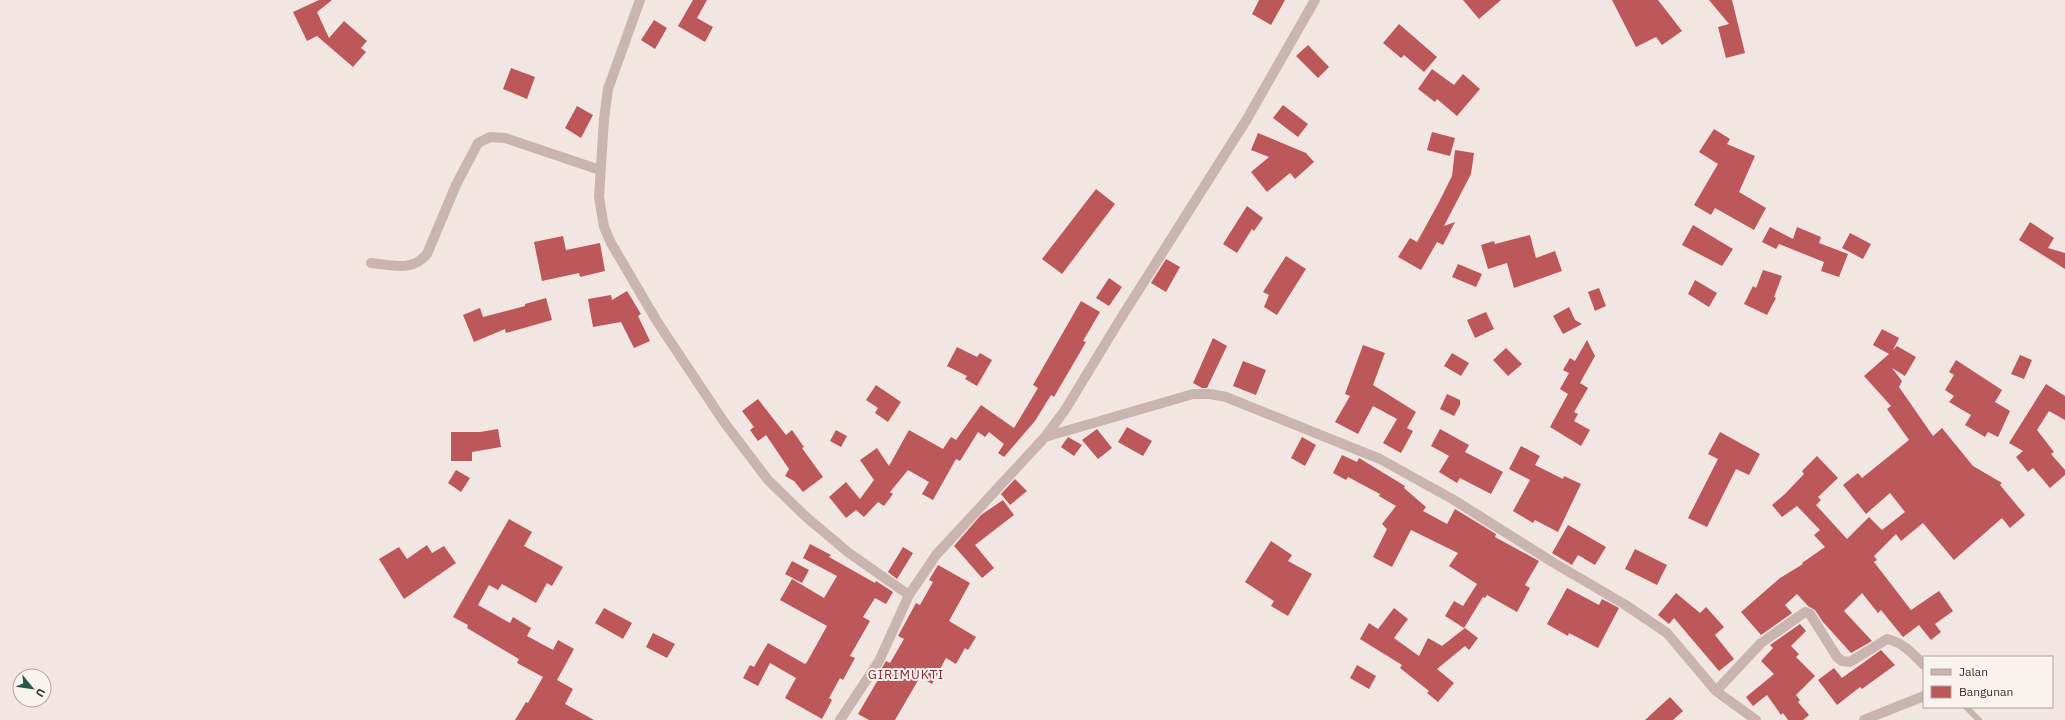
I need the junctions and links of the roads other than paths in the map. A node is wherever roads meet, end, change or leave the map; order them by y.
1 (640, 0) edge
2 (1315, 0) edge
3 (600, 170) junction
4 (371, 263) dead end
5 (1045, 437) junction
6 (909, 595) junction
7 (1923, 664) edge
8 (1716, 691) junction
9 (1923, 696) edge
10 (1967, 708) edge
11 (840, 720) edge
12 (1756, 720) edge
13 (1864, 720) edge
14 (1979, 720) edge

1 - 3 street
2 - 5 street
3 - 4 street
3 - 6 street
5 - 6 street
5 - 8 street
6 - 11 street
7 - 8 street
8 - 12 street
9 - 13 street
10 - 14 lane

